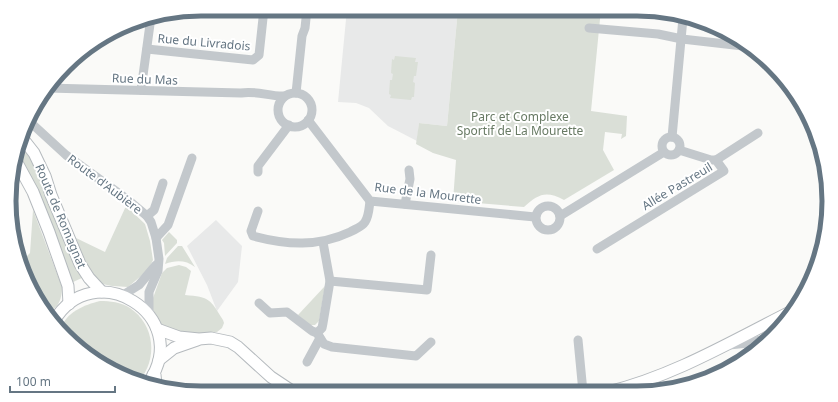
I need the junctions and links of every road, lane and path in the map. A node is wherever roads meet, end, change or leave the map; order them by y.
1 (263, 16) edge
2 (301, 16) edge
3 (306, 16) edge
4 (684, 22) edge
5 (150, 23) edge
6 (589, 28) dead end
7 (302, 32) junction
8 (682, 38) junction
9 (737, 45) edge
10 (147, 49) junction
11 (54, 88) edge
12 (142, 90) junction
13 (241, 93) junction
14 (296, 93) junction
15 (285, 96) junction
16 (278, 109) junction
17 (308, 120) junction
18 (33, 124) edge
19 (289, 125) junction
20 (758, 133) dead end
21 (672, 137) junction
22 (26, 143) edge
23 (679, 150) junction
24 (664, 152) junction
25 (192, 158) dead end
26 (716, 160) junction
27 (20, 167) edge
28 (409, 170) dead end
29 (258, 172) dead end
30 (163, 183) dead end
31 (370, 201) junction
32 (405, 204) junction
33 (258, 211) dead end
34 (147, 216) junction
35 (560, 216) junction
36 (535, 217) junction
37 (156, 238) junction
38 (323, 242) junction
39 (597, 249) dead end
40 (431, 255) dead end
41 (159, 258) junction
42 (330, 281) junction
43 (102, 292) junction
44 (123, 295) junction
45 (259, 302) dead end
46 (69, 304) junction
47 (149, 314) junction
48 (56, 316) edge
49 (782, 316) edge
50 (770, 322) junction
51 (157, 329) junction
52 (768, 332) edge
53 (318, 335) junction
54 (199, 339) junction
55 (578, 340) dead end
56 (759, 340) edge
57 (431, 342) dead end
58 (726, 345) junction
59 (159, 360) junction
60 (307, 362) dead end
61 (153, 380) edge
62 (284, 386) edge
63 (582, 386) edge
64 (628, 386) edge

1 - 10 street, Rue du Livradois
2 - 7 street
3 - 7 street
4 - 8 street
5 - 10 street
6 - 8 street
7 - 14 street
8 - 9 street
8 - 21 street
10 - 12 street
11 - 12 street, Rue du Mas
12 - 13 street, Rue du Mas
13 - 15 street, Rue du Mas
13 - 16 street, Rue du Mas
14 - 15 street
14 - 17 street
15 - 16 street
16 - 19 street
17 - 19 street
17 - 31 street, Rue de la Mourette
18 - 34 street, Route d'Aubière
19 - 29 street
20 - 26 street
21 - 23 street
21 - 24 street
22 - 43 main road, Route de Romagnat
23 - 24 street
23 - 26 street, Allée Pastreuil
24 - 35 street
25 - 37 street
26 - 39 street, Allée Pastreuil
27 - 46 main road, Route de Romagnat
28 - 32 street
30 - 34 street
31 - 32 street, Rue de la Mourette
31 - 38 street
32 - 36 street, Rue de la Mourette
33 - 38 street
34 - 37 street, Route d'Aubière
35 - 36 street
35 - 36 street
37 - 41 street, Route d'Aubière
38 - 42 street
40 - 42 street
41 - 44 street
41 - 47 street, Route d'Aubière
42 - 53 street
43 - 44 main road
43 - 46 main road
44 - 47 main road
45 - 53 street
46 - 48 main road
47 - 51 main road
49 - 50 main road
50 - 52 street
50 - 58 main road
51 - 54 main road
51 - 59 main road
53 - 57 street
53 - 60 street
54 - 59 main road
54 - 62 main road
55 - 63 street
56 - 58 street
58 - 64 main road
59 - 61 main road

